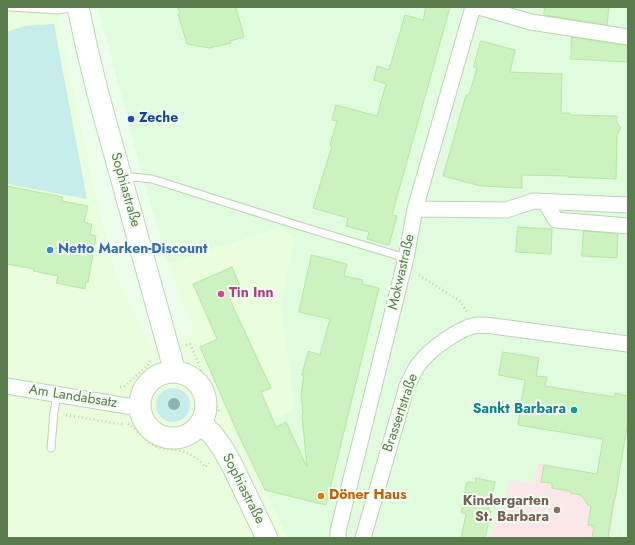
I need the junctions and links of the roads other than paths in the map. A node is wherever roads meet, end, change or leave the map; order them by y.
1 (10, 7) edge
2 (77, 7) edge
3 (472, 7) edge
4 (479, 7) edge
5 (628, 37) edge
6 (120, 177) junction
7 (545, 202) junction
8 (628, 204) edge
9 (415, 209) junction
10 (628, 226) edge
11 (406, 258) junction
12 (628, 344) edge
13 (175, 372) junction
14 (7, 386) edge
15 (57, 395) junction
16 (139, 408) junction
17 (201, 423) junction
18 (51, 448) dead end
19 (268, 538) edge
20 (338, 538) edge
21 (363, 538) edge

1 - 2 lane
2 - 6 street, Sophiastraße
3 - 9 street, Mokwastraße
4 - 5 street
6 - 11 lane
6 - 13 street, Sophiastraße
7 - 8 street
7 - 9 street
7 - 10 street
9 - 11 street, Mokwastraße
11 - 20 street, Mokwastraße
12 - 21 street, Brassertstraße
13 - 16 street
13 - 17 street
14 - 15 street, Am Landabsatz
15 - 16 street, Am Landabsatz
15 - 18 lane
16 - 17 street
17 - 19 street, Sophiastraße

